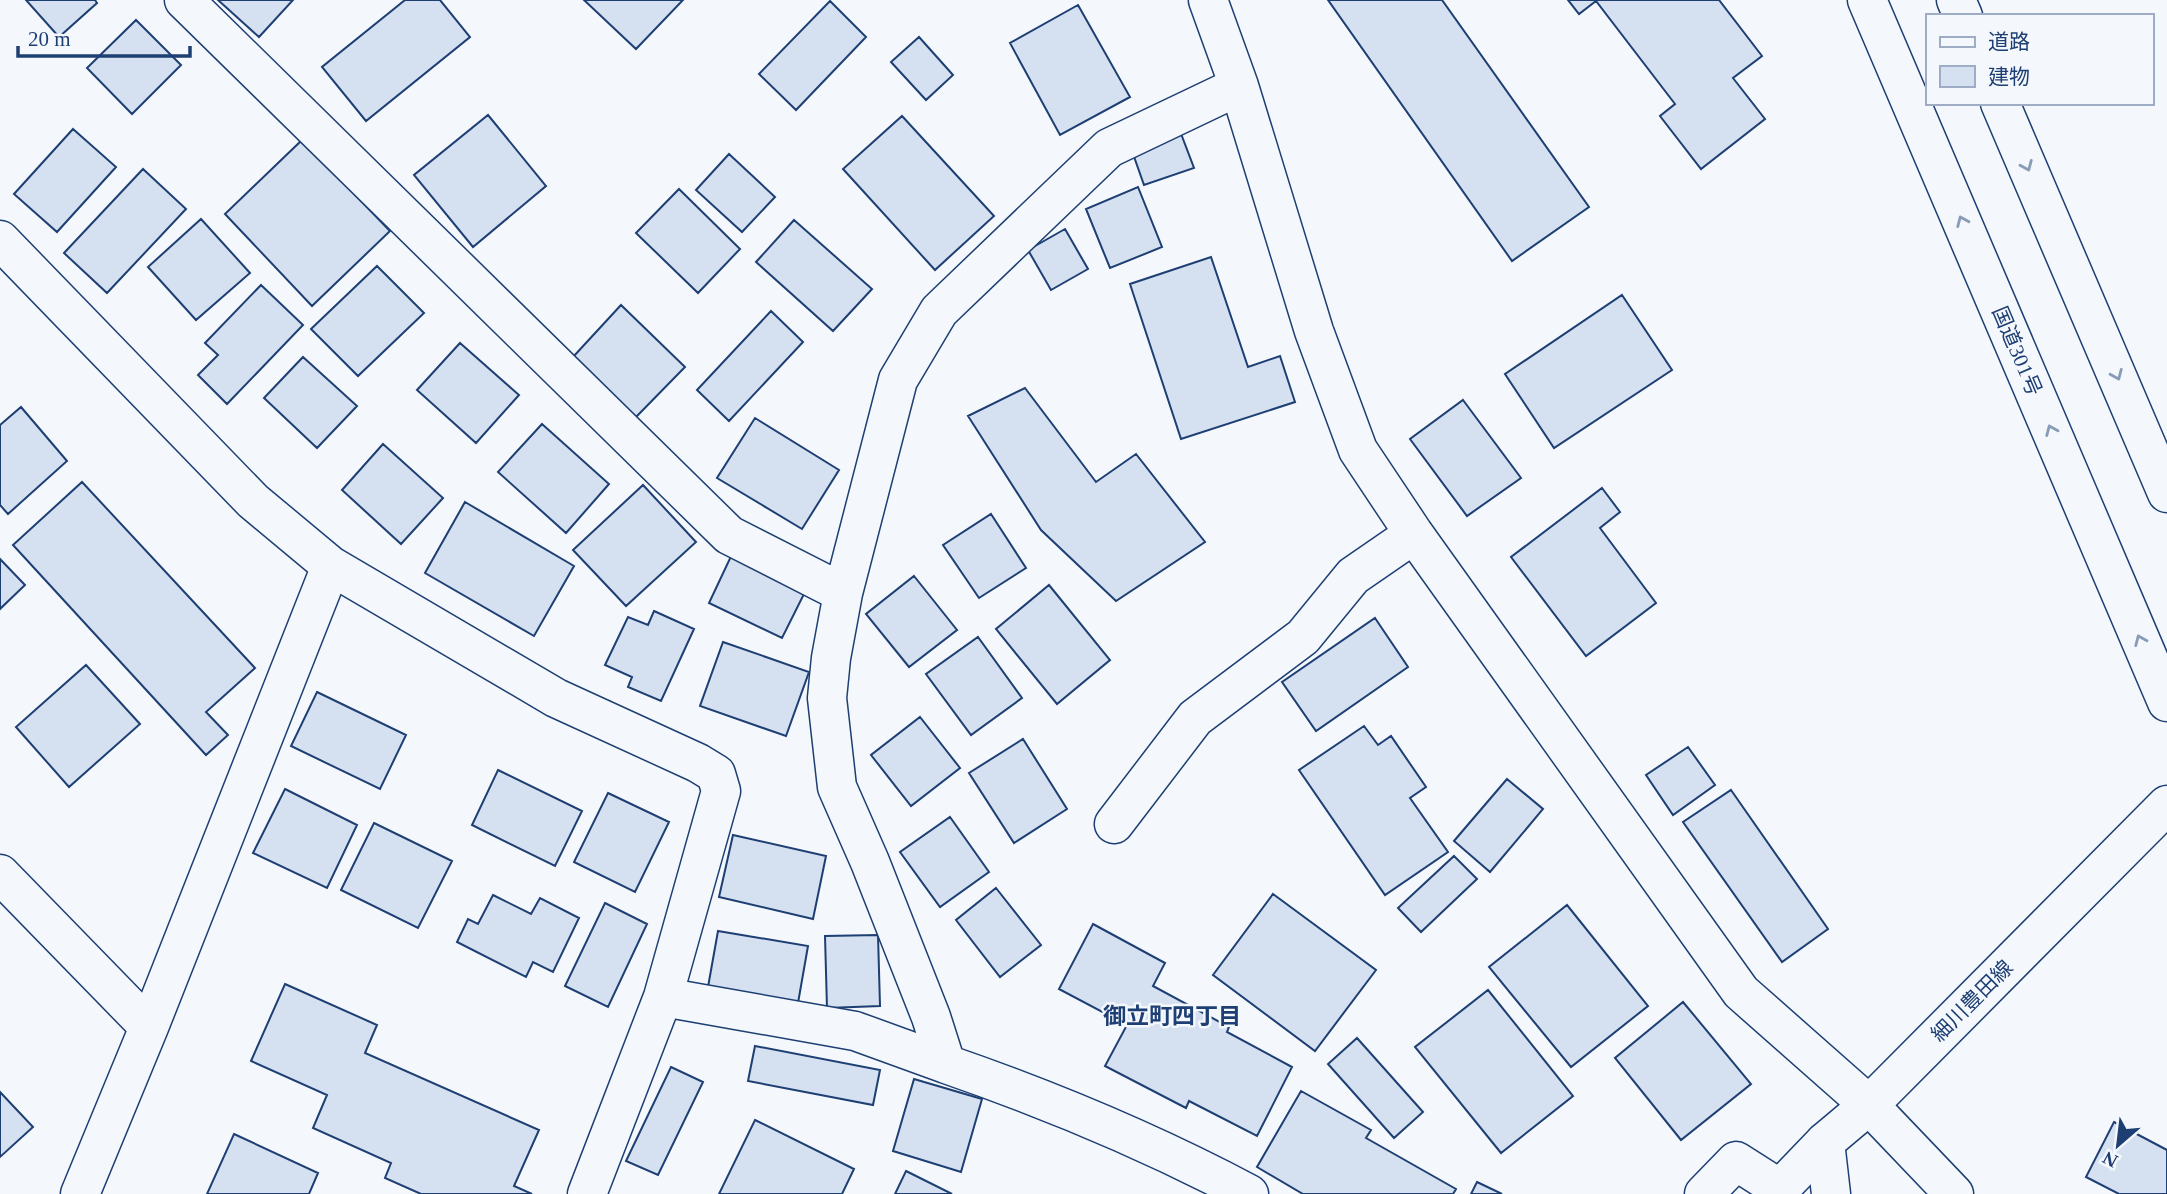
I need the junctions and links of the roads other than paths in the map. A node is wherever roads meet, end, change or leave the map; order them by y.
1 (184, 0) edge
2 (1208, 0) edge
3 (1867, 0) edge
4 (1238, 86) junction
5 (2001, 105) edge
6 (0, 240) edge
7 (2167, 493) edge
8 (1414, 534) junction
9 (331, 566) junction
10 (843, 593) junction
11 (2167, 702) edge
12 (2167, 805) edge
13 (1114, 824) dead end
14 (0, 874) edge
15 (663, 997) junction
16 (149, 1027) junction
17 (946, 1064) junction
18 (1869, 1105) junction
19 (1825, 1142) junction
20 (1778, 1191) edge
21 (80, 1194) edge
22 (587, 1194) edge
23 (1249, 1194) edge
24 (1704, 1194) edge
25 (1831, 1194) edge
26 (1954, 1194) edge

1 - 10 main road
2 - 4 main road
11 -> 3 main road, 国道301号
4 - 8 main road
4 - 10 main road
5 -> 7 main road
6 - 9 main road
8 - 13 main road
8 - 18 main road
9 - 15 main road
9 - 16 main road
10 - 17 main road
12 - 18 main road, 細川豊田線
14 - 16 main road
15 - 17 main road
15 - 22 main road
16 - 21 main road
17 - 23 main road
18 - 19 main road, 細川豊田線
18 - 26 main road
19 - 20 main road, 細川豊田線
19 - 25 main road
20 - 24 main road

